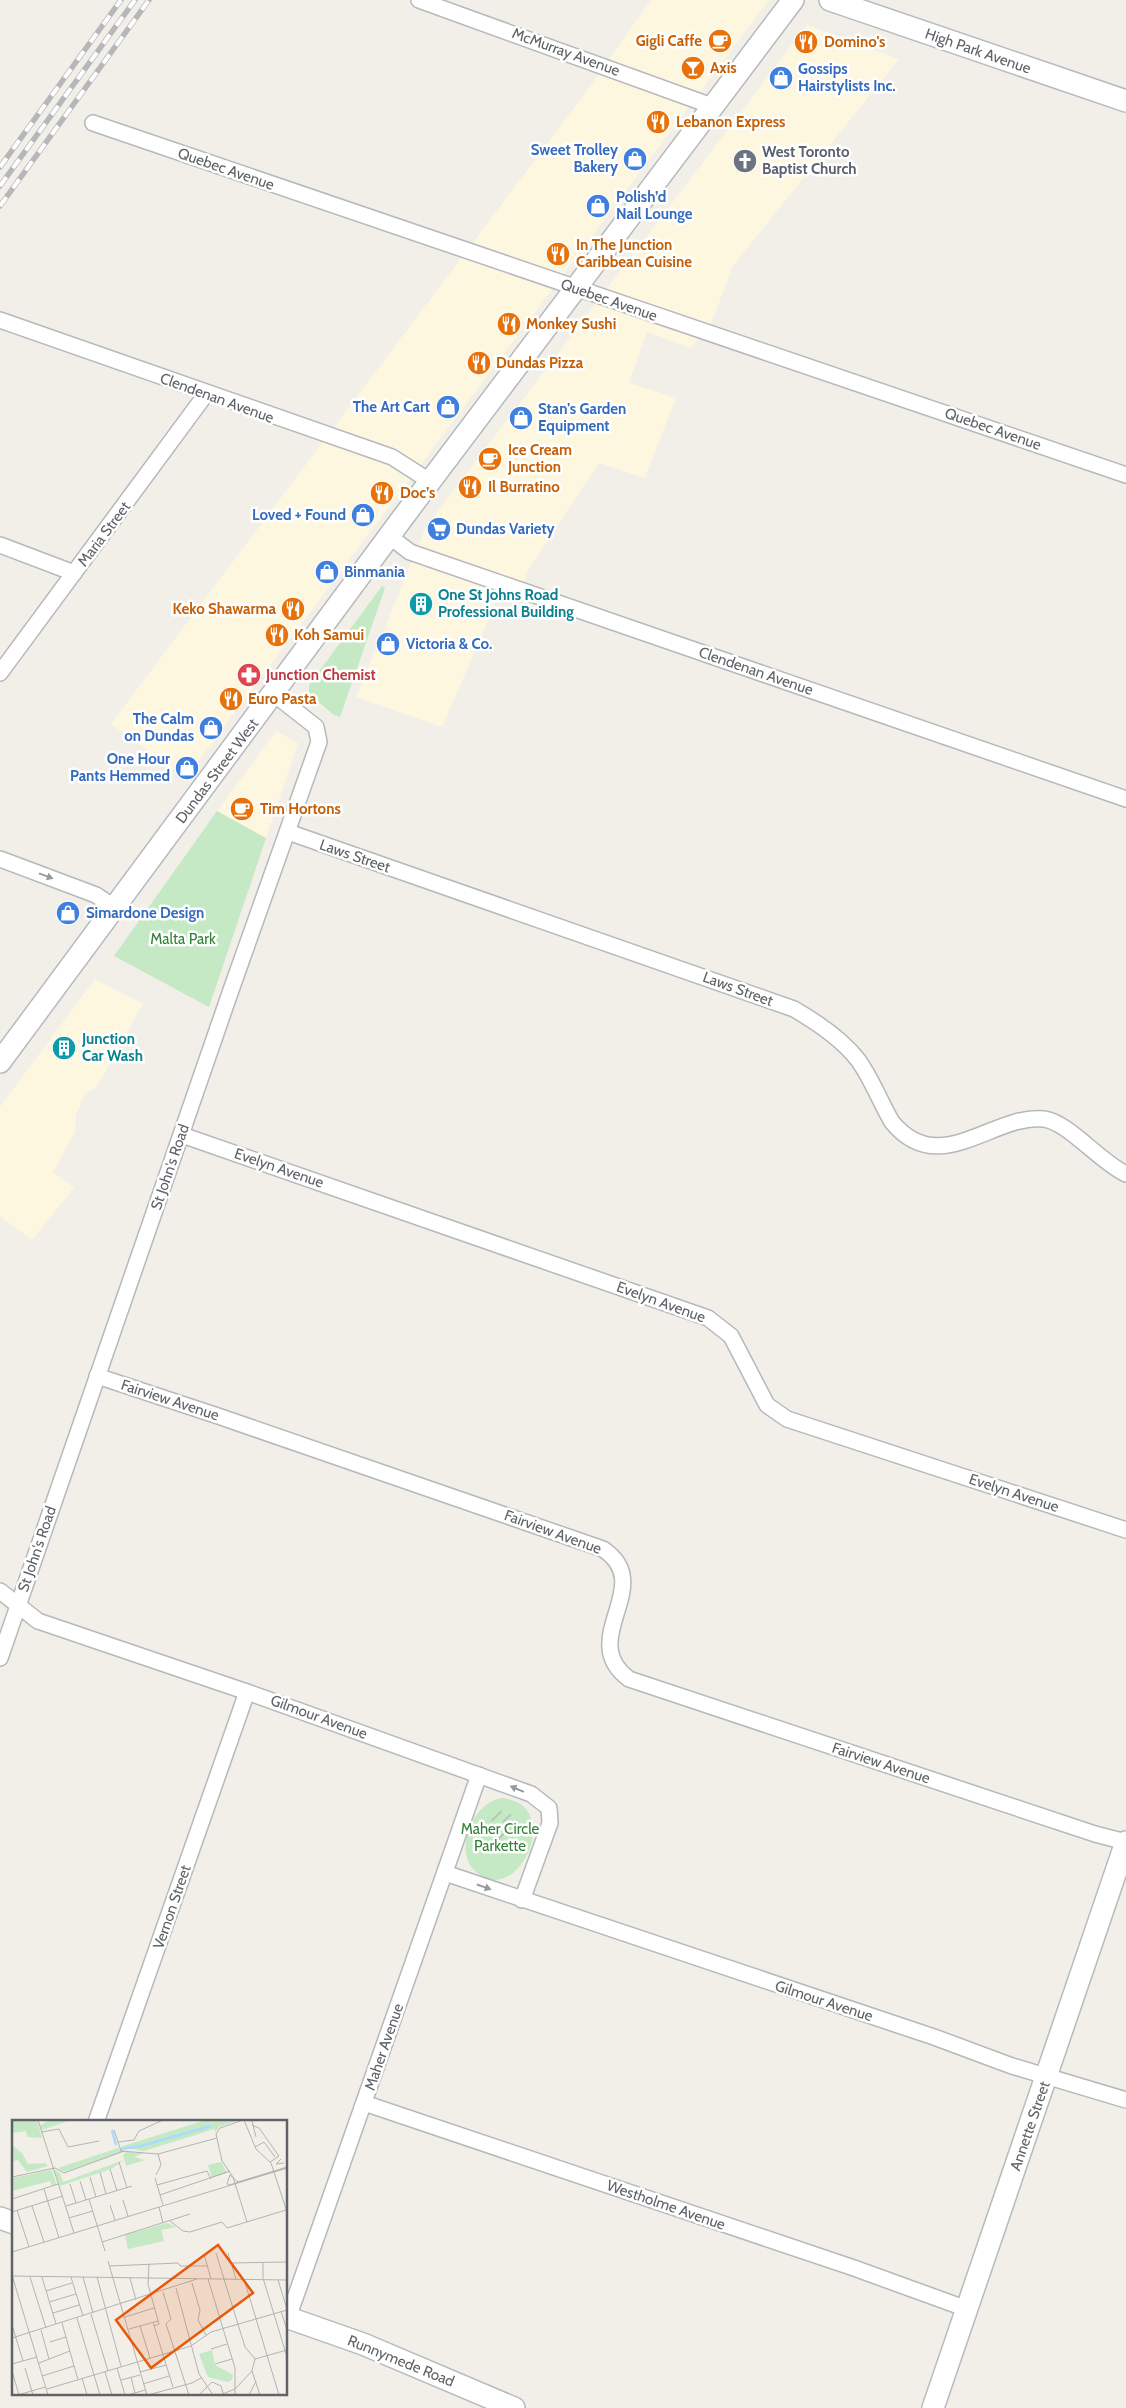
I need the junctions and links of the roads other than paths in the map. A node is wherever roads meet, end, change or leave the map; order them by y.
1 (419, 0) edge
2 (793, 0) edge
3 (830, 0) edge
4 (1126, 101) edge
5 (712, 106) junction
6 (93, 124) dead end
7 (575, 288) junction
8 (0, 320) edge
9 (206, 394) junction
10 (1126, 475) edge
11 (430, 482) junction
12 (389, 536) junction
13 (0, 545) edge
14 (74, 573) junction
15 (0, 673) edge
16 (274, 694) junction
17 (1126, 799) edge
18 (288, 832) junction
19 (0, 859) edge
20 (115, 908) junction
21 (0, 1062) edge
22 (182, 1135) junction
23 (1126, 1174) edge
24 (97, 1376) junction
25 (1126, 1530) edge
26 (0, 1591) edge
27 (18, 1604) junction
28 (0, 1658) edge
29 (247, 1692) junction
30 (478, 1775) junction
31 (1126, 1842) edge
32 (445, 1873) junction
33 (522, 1900) junction
34 (1048, 2076) junction
35 (1126, 2100) edge
36 (364, 2103) junction
37 (97, 2120) edge
38 (0, 2218) edge
39 (12, 2222) edge
40 (968, 2309) junction
41 (288, 2315) edge
42 (288, 2318) edge
43 (514, 2408) edge
44 (933, 2408) edge

1 - 5 street, McMurray Avenue
2 - 5 main road, Dundas Street West
3 - 4 main road, High Park Avenue
5 - 7 main road, Dundas Street West
6 - 7 street, Quebec Avenue
7 - 10 street, Quebec Avenue
7 - 11 main road, Dundas Street West
8 - 9 street, Clendenan Avenue
9 - 11 street, Clendenan Avenue
9 - 14 street, Maria Street
11 - 12 main road, Dundas Street West
12 - 16 main road, Dundas Street West
12 - 17 street, Clendenan Avenue
13 - 14 street
14 - 15 street, Maria Street
16 - 18 street, St John's Road
16 - 20 main road, Dundas Street West
18 - 22 street, St John's Road
18 - 23 street, Laws Street
19 -> 20 street
20 - 21 main road, Dundas Street West
22 - 24 street, St John's Road
22 - 25 street, Evelyn Avenue
24 - 27 street, St John's Road
24 - 31 street, Fairview Avenue
26 - 27 street, Gilmour Avenue
27 - 28 street, St John's Road
27 - 29 street, Gilmour Avenue
29 - 30 street, Gilmour Avenue
29 - 37 street, Vernon Street
30 - 32 street, Maher Avenue
33 -> 30 street, Gilmour Avenue
31 - 34 main road, Annette Street
32 -> 33 street, Gilmour Avenue
32 - 36 street, Maher Avenue
33 - 34 street, Gilmour Avenue
34 - 35 street, Gilmour Avenue
34 - 40 main road, Annette Street
36 - 40 street, Westholme Avenue
36 - 41 street, Maher Avenue
38 - 39 main road
40 - 44 main road, Annette Street
42 - 43 main road, Runnymede Road

